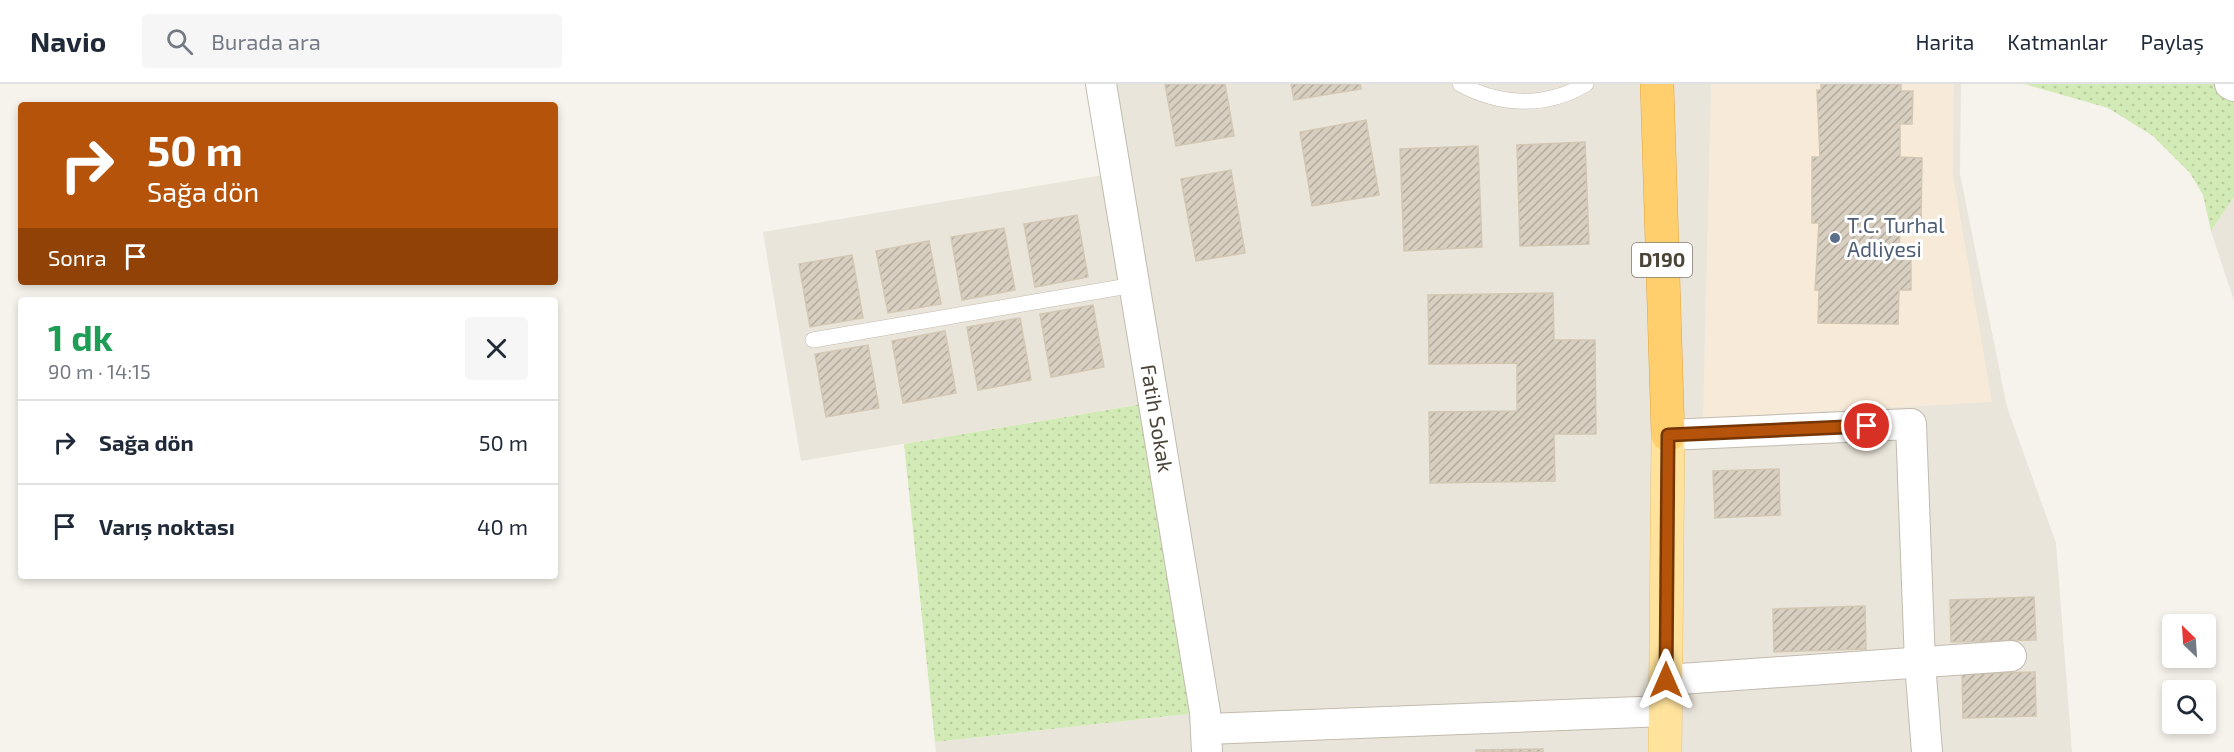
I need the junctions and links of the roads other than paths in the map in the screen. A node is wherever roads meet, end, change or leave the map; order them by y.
1 (1101, 84) edge
2 (1460, 84) edge
3 (1586, 84) edge
4 (1657, 84) edge
5 (1679, 84) edge
6 (2230, 84) edge
7 (2234, 86) edge
8 (1134, 285) junction
9 (813, 340) dead end
10 (1668, 435) junction
11 (2011, 656) dead end
12 (1920, 663) junction
13 (1666, 695) junction
14 (1206, 740) edge
15 (1665, 752) edge
16 (1927, 752) edge

1 - 8 street, Fatih Sokak
2 - 3 lane
4 - 10 highway, D190
5 - 10 highway, D190
6 - 7 street
8 - 9 lane
8 - 14 street, Fatih Sokak
10 - 12 street
10 - 13 main road, D190
11 - 12 street
12 - 13 street
12 - 16 street
13 - 14 street
13 - 15 main road, D190

